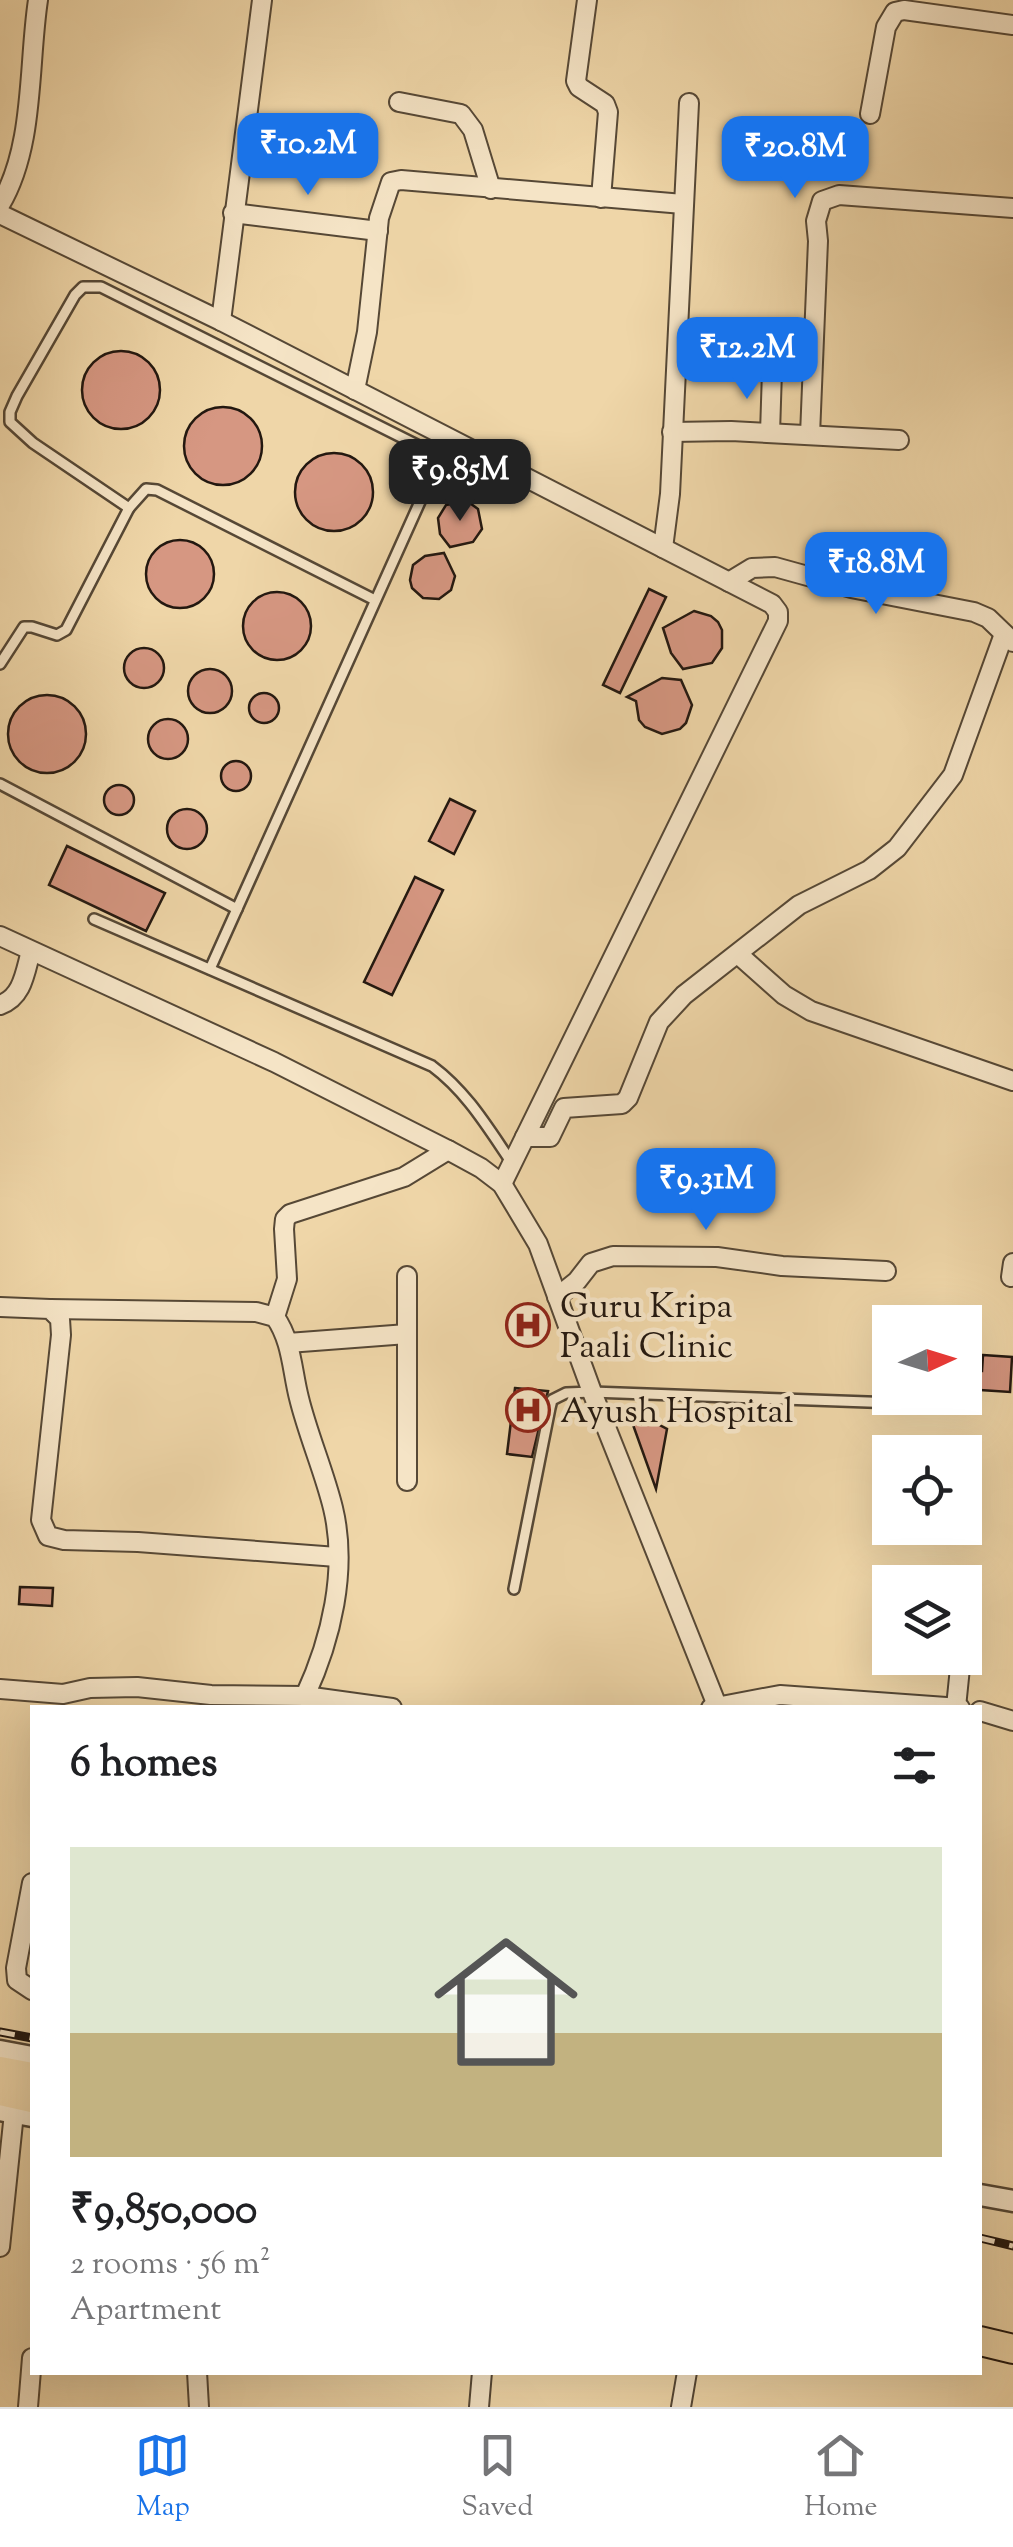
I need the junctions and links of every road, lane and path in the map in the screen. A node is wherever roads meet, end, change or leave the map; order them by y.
1 (38, 0) edge
2 (262, 0) edge
3 (587, 0) edge
4 (1013, 25) edge
5 (399, 102) dead end
6 (689, 104) dead end
7 (870, 114) dead end
8 (491, 189) junction
9 (602, 198) junction
10 (0, 204) edge
11 (683, 204) junction
12 (1013, 208) edge
13 (233, 213) junction
14 (0, 214) edge
15 (378, 231) junction
16 (221, 321) junction
17 (772, 371) dead end
18 (355, 390) junction
19 (672, 432) junction
20 (770, 433) junction
21 (810, 436) junction
22 (899, 440) dead end
23 (128, 508) junction
24 (662, 548) junction
25 (729, 582) junction
26 (375, 600) junction
27 (1008, 638) edge
28 (0, 664) edge
29 (0, 784) edge
30 (237, 908) junction
31 (94, 920) dead end
32 (0, 936) edge
33 (31, 951) junction
34 (738, 955) junction
35 (210, 969) junction
36 (0, 1005) edge
37 (1013, 1081) edge
38 (525, 1137) junction
39 (448, 1150) junction
40 (512, 1164) junction
41 (502, 1184) junction
42 (886, 1272) dead end
43 (407, 1276) dead end
44 (557, 1296) junction
45 (0, 1306) edge
46 (50, 1309) junction
47 (275, 1317) junction
48 (407, 1334) junction
49 (288, 1343) junction
50 (592, 1392) junction
51 (872, 1402) edge
52 (407, 1481) dead end
53 (336, 1557) junction
54 (514, 1589) dead end
55 (959, 1675) edge
56 (0, 1689) edge
57 (305, 1696) junction
58 (62, 1701) edge
59 (209, 1701) edge
60 (370, 1705) edge
61 (715, 1705) edge
62 (727, 1705) edge
63 (928, 1705) edge
64 (958, 1705) edge
65 (982, 1712) edge
66 (1013, 1721) edge
67 (30, 1894) edge
68 (30, 1989) edge
69 (0, 2050) edge
70 (30, 2057) edge
71 (0, 2070) edge
72 (30, 2077) edge
73 (16, 2106) edge
74 (982, 2195) edge
75 (1013, 2202) edge
76 (0, 2246) edge
77 (982, 2341) edge
78 (1013, 2349) edge
79 (31, 2375) edge
80 (197, 2375) edge
81 (482, 2375) edge
82 (686, 2375) edge
83 (28, 2407) edge
84 (199, 2407) edge
85 (479, 2407) edge
86 (681, 2407) edge

1 - 10 street
2 - 13 street
3 - 9 street
4 - 7 street
5 - 8 street
6 - 11 street
8 - 9 street
8 - 15 street
9 - 11 street
11 - 19 street
12 - 21 street
13 - 15 street
13 - 16 street
14 - 16 street
15 - 18 street
16 - 18 street
17 - 20 street
18 - 24 street
19 - 20 street
19 - 24 street
20 - 21 street
21 - 22 street
23 - 26 lane
23 - 26 lane
23 - 28 lane
24 - 25 street
25 - 27 street
25 - 38 street
26 - 30 lane
27 - 34 street
29 - 30 lane
30 - 35 lane
31 - 35 lane
32 - 33 street
33 - 36 street
33 - 39 street
34 - 37 street
34 - 38 street
35 - 40 lane
38 - 40 street
39 - 41 street
39 - 47 street
40 - 41 street
41 - 44 street
42 - 44 street
43 - 48 street
44 - 50 street
45 - 46 street
46 - 47 street
46 - 53 street
47 - 49 street
48 - 49 street
48 - 52 street
49 - 53 street
50 - 51 lane
50 - 54 lane
50 - 61 street
53 - 57 street
55 - 64 street
56 - 58 street
57 - 59 street
57 - 60 street
58 - 59 street
62 - 63 street
65 - 66 street
67 - 68 street
69 - 70 street
71 - 72 highway
73 - 76 street
74 - 75 street
77 - 78 highway
79 - 83 street
80 - 84 street
81 - 85 street
82 - 86 street

